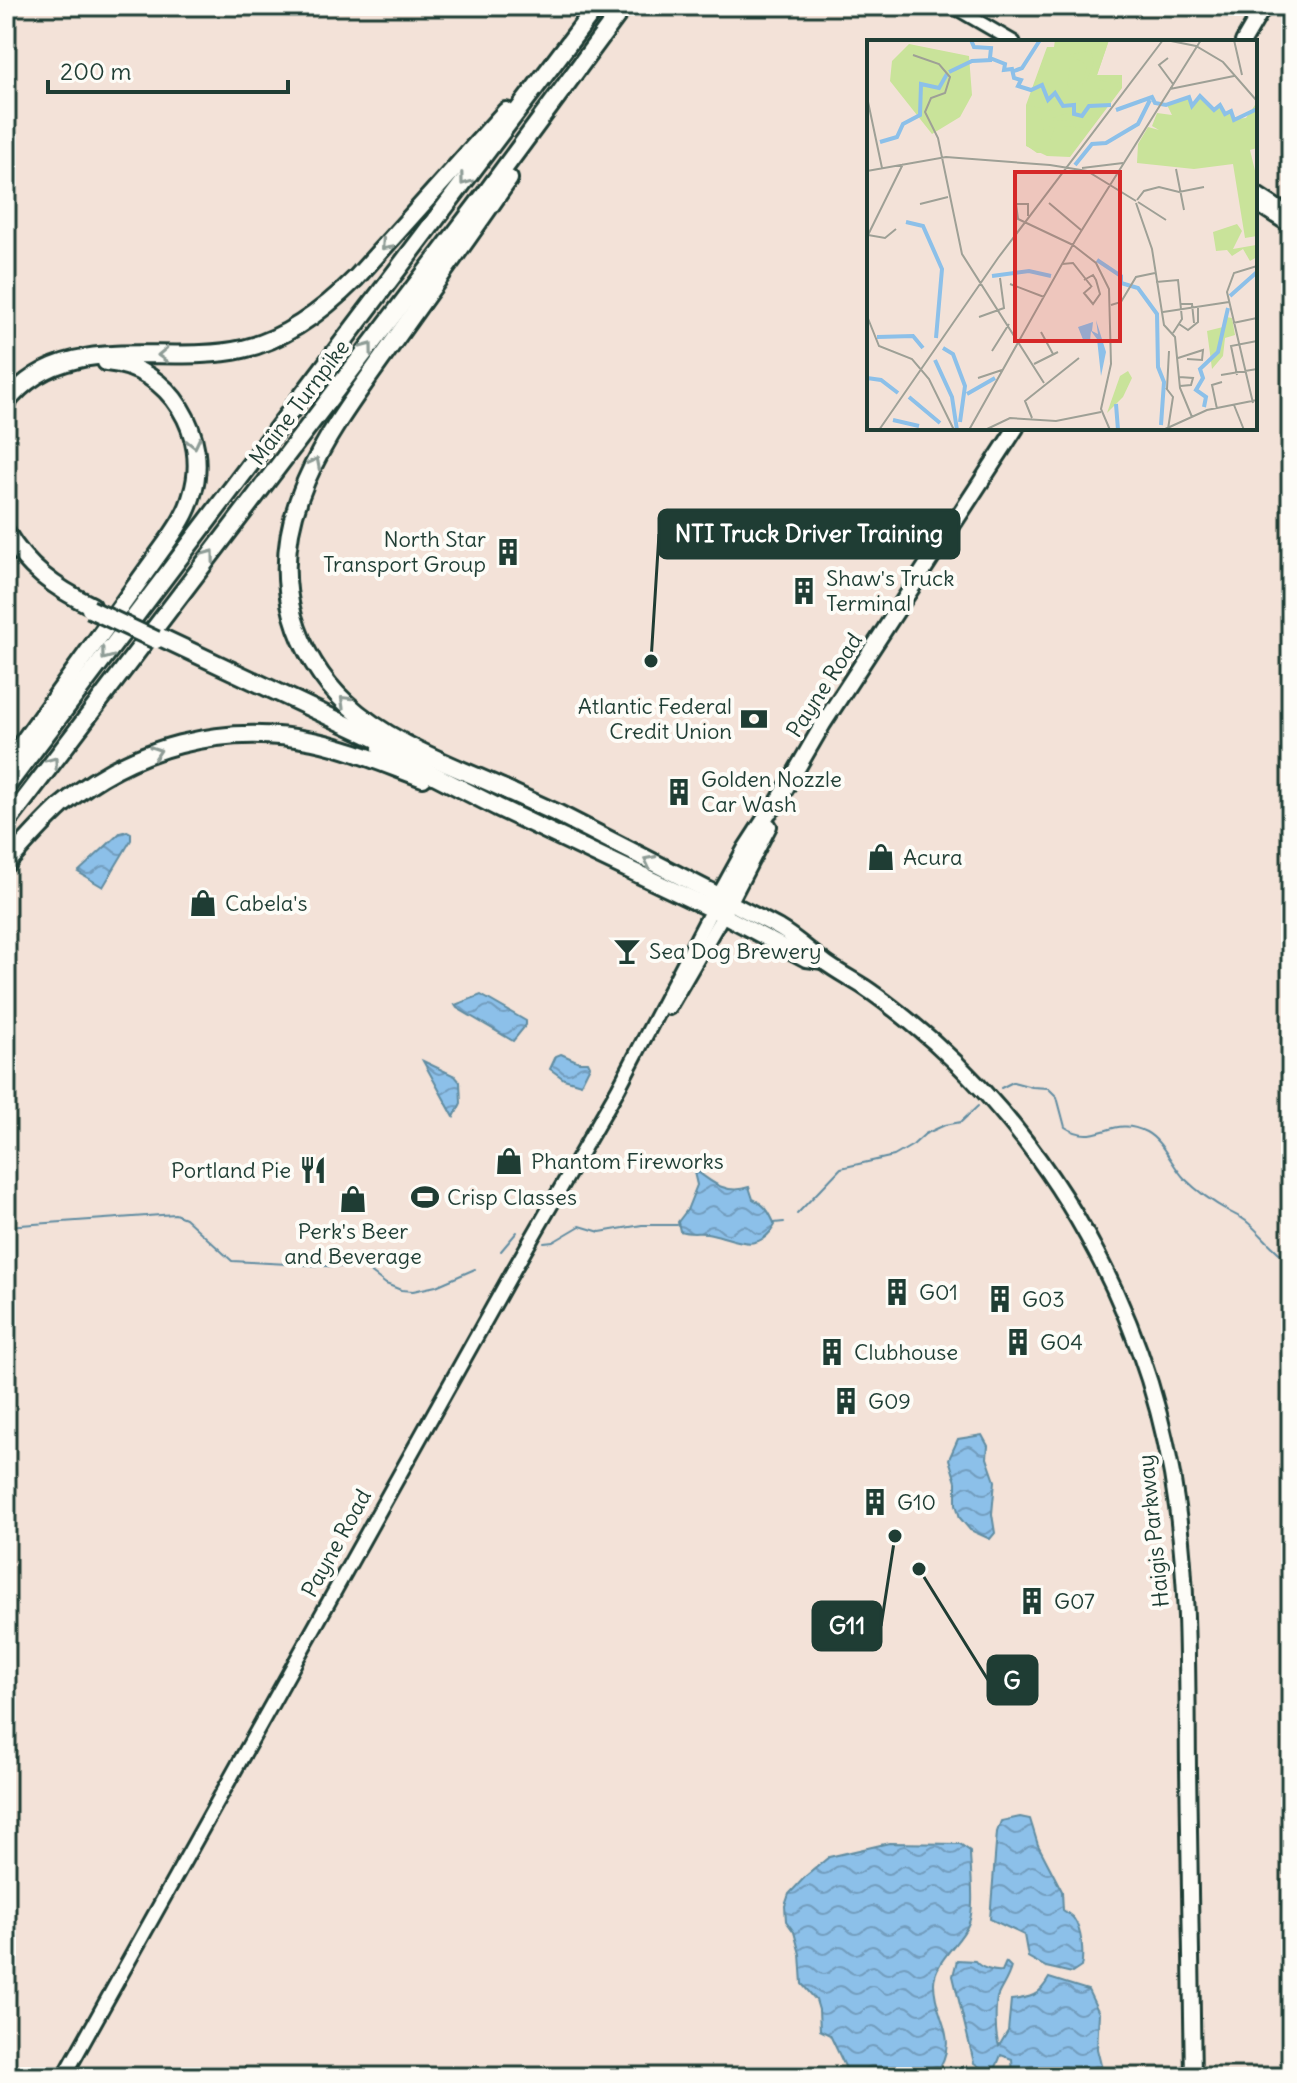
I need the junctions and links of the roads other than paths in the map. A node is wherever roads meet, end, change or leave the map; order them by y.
1 (597, 6) edge
2 (952, 6) edge
3 (1264, 6) edge
4 (620, 11) edge
5 (1011, 40) edge
6 (1244, 40) edge
7 (570, 42) junction
8 (1257, 193) edge
9 (1257, 205) edge
10 (1291, 215) edge
11 (1291, 227) edge
12 (6, 403) edge
13 (6, 411) edge
14 (1015, 430) edge
15 (6, 535) edge
16 (157, 638) junction
17 (6, 766) edge
18 (6, 787) edge
19 (511, 792) junction
20 (497, 807) junction
21 (6, 824) edge
22 (6, 864) edge
23 (721, 905) junction
24 (64, 2077) edge
25 (1193, 2077) edge

1 - 7 highway, Maine Turnpike
2 - 5 street
3 - 6 main road
19 -> 4 highway
21 -> 4 highway, Maine Turnpike
7 -> 12 highway
7 -> 18 highway, Maine Turnpike
8 - 10 street
9 - 11 street
13 -> 17 highway
14 - 23 main road, Payne Road
15 - 16 highway, bridge
16 - 19 highway
16 - 20 highway
23 -> 19 highway
22 -> 20 highway
20 - 23 highway
23 - 24 main road, Payne Road
23 - 25 main road, Haigis Parkway

